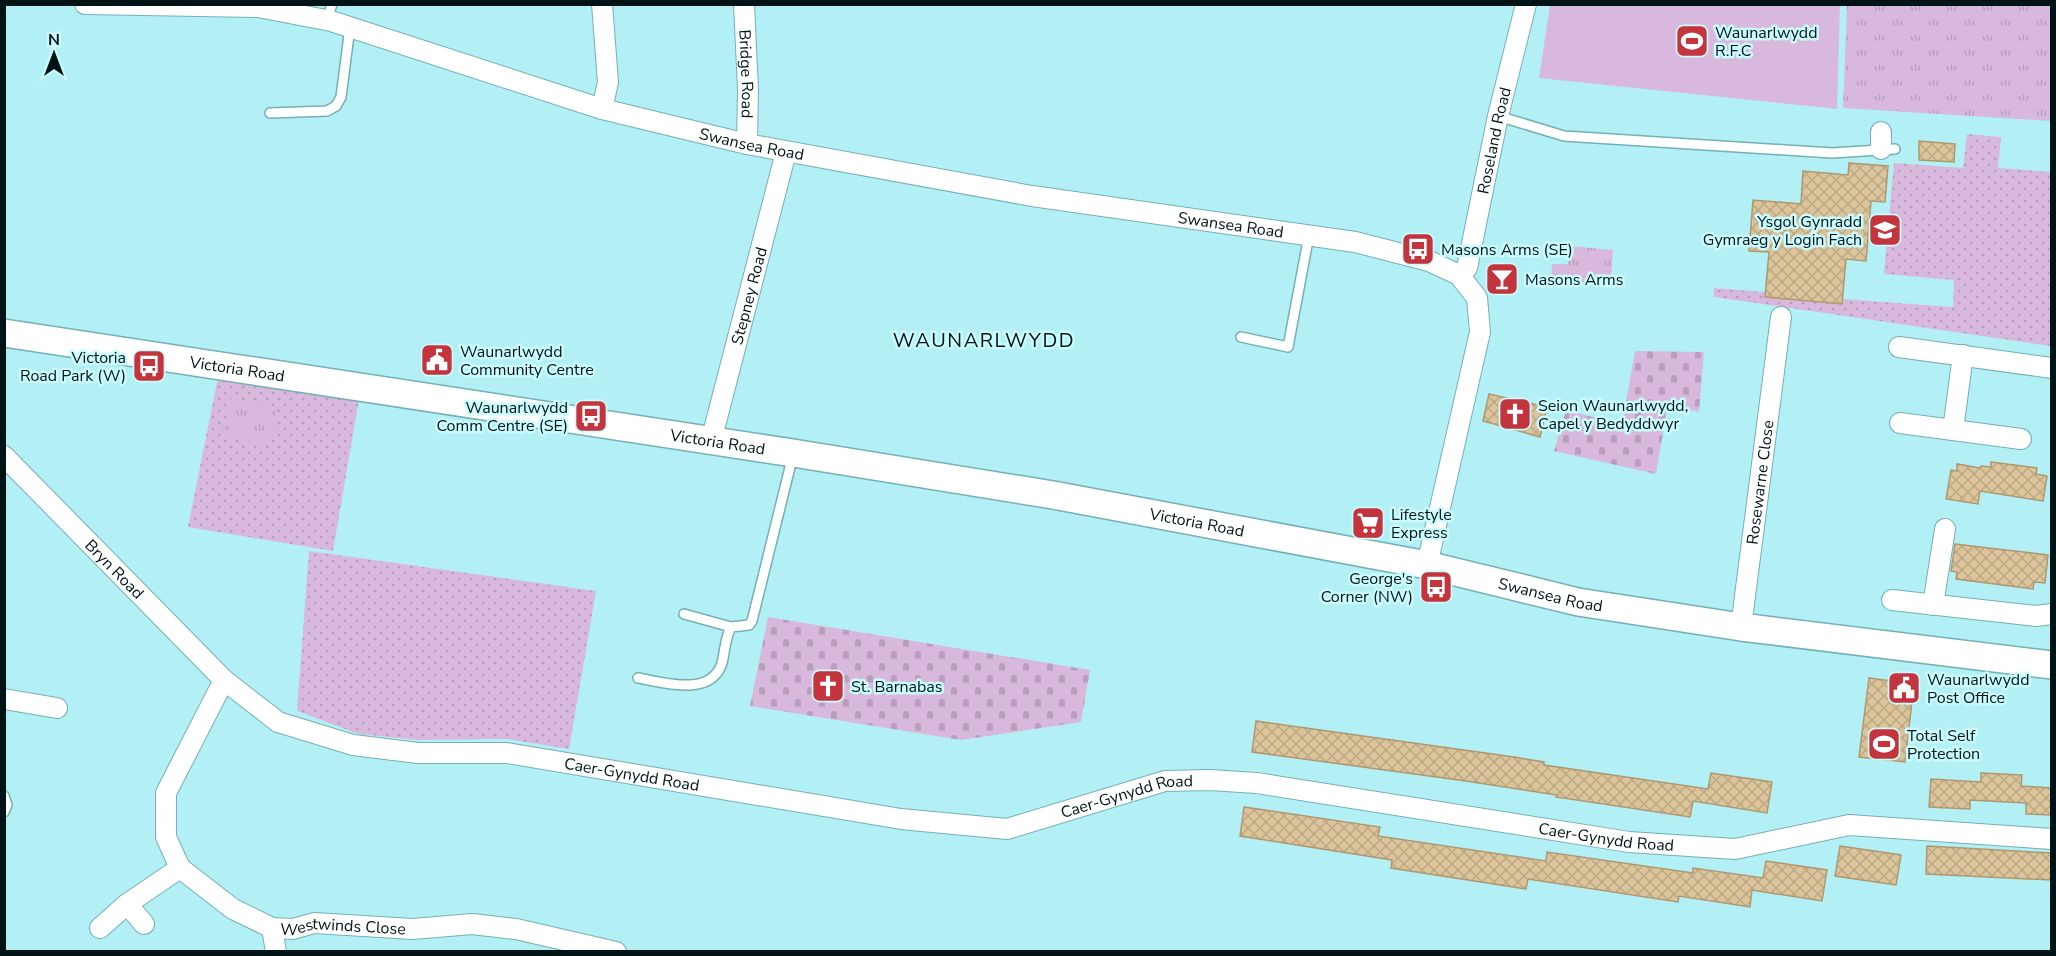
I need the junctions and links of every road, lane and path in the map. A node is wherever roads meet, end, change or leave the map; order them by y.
1 (84, 4) edge
2 (603, 4) edge
3 (744, 4) edge
4 (1526, 4) edge
5 (330, 12) edge
6 (350, 27) junction
7 (602, 109) junction
8 (270, 113) dead end
9 (1497, 116) junction
10 (747, 144) junction
11 (1886, 144) dead end
12 (786, 152) junction
13 (1309, 236) junction
14 (1459, 275) junction
15 (1781, 317) dead end
16 (4, 333) edge
17 (1241, 337) dead end
18 (1899, 347) dead end
19 (1964, 355) junction
20 (2052, 368) edge
21 (1900, 423) dead end
22 (1953, 430) junction
23 (2021, 439) dead end
24 (711, 441) junction
25 (793, 453) junction
26 (4, 456) edge
27 (1945, 529) dead end
28 (1427, 565) junction
29 (1892, 600) dead end
30 (1933, 605) junction
31 (684, 614) dead end
32 (2052, 614) edge
33 (731, 627) junction
34 (1741, 627) junction
35 (2052, 665) edge
36 (638, 678) dead end
37 (224, 680) junction
38 (4, 699) edge
39 (57, 708) dead end
40 (4, 796) edge
41 (4, 812) edge
42 (2052, 839) edge
43 (180, 868) junction
44 (127, 904) junction
45 (144, 924) dead end
46 (100, 928) dead end
47 (272, 928) junction
48 (276, 951) edge
49 (616, 951) edge

1 - 5 street, Swansea Road
2 - 7 street
3 - 10 street, Bridge Road
4 - 9 street, Roseland Road
5 - 6 street, Swansea Road
6 - 7 street, Swansea Road
6 - 8 lane
7 - 10 street, Swansea Road
9 - 11 lane
9 - 14 street, Roseland Road
10 - 12 street, Swansea Road
12 - 13 street, Swansea Road
12 - 24 street, Stepney Road
13 - 14 street, Swansea Road
13 - 17 lane
14 - 28 street, Swansea Road
15 - 34 street, Rosewarne Close
16 - 24 main road, Victoria Road
18 - 19 street
19 - 20 street
19 - 22 street
21 - 22 street
22 - 23 street
24 - 25 main road, Victoria Road
25 - 28 main road, Victoria Road
25 - 33 lane
26 - 37 street, Bryn Road
27 - 30 street
28 - 34 main road, Swansea Road
29 - 30 street
30 - 32 street
31 - 33 lane
33 - 36 lane
34 - 35 main road, Swansea Road
37 - 42 street, Caer-Gynydd Road
37 - 43 street, Westwinds Close
38 - 39 street
40 - 41 lane
43 - 44 street
43 - 47 street, Westwinds Close
44 - 45 street
44 - 46 street
47 - 48 street, Westwinds Close
47 - 49 street, Westwinds Close

